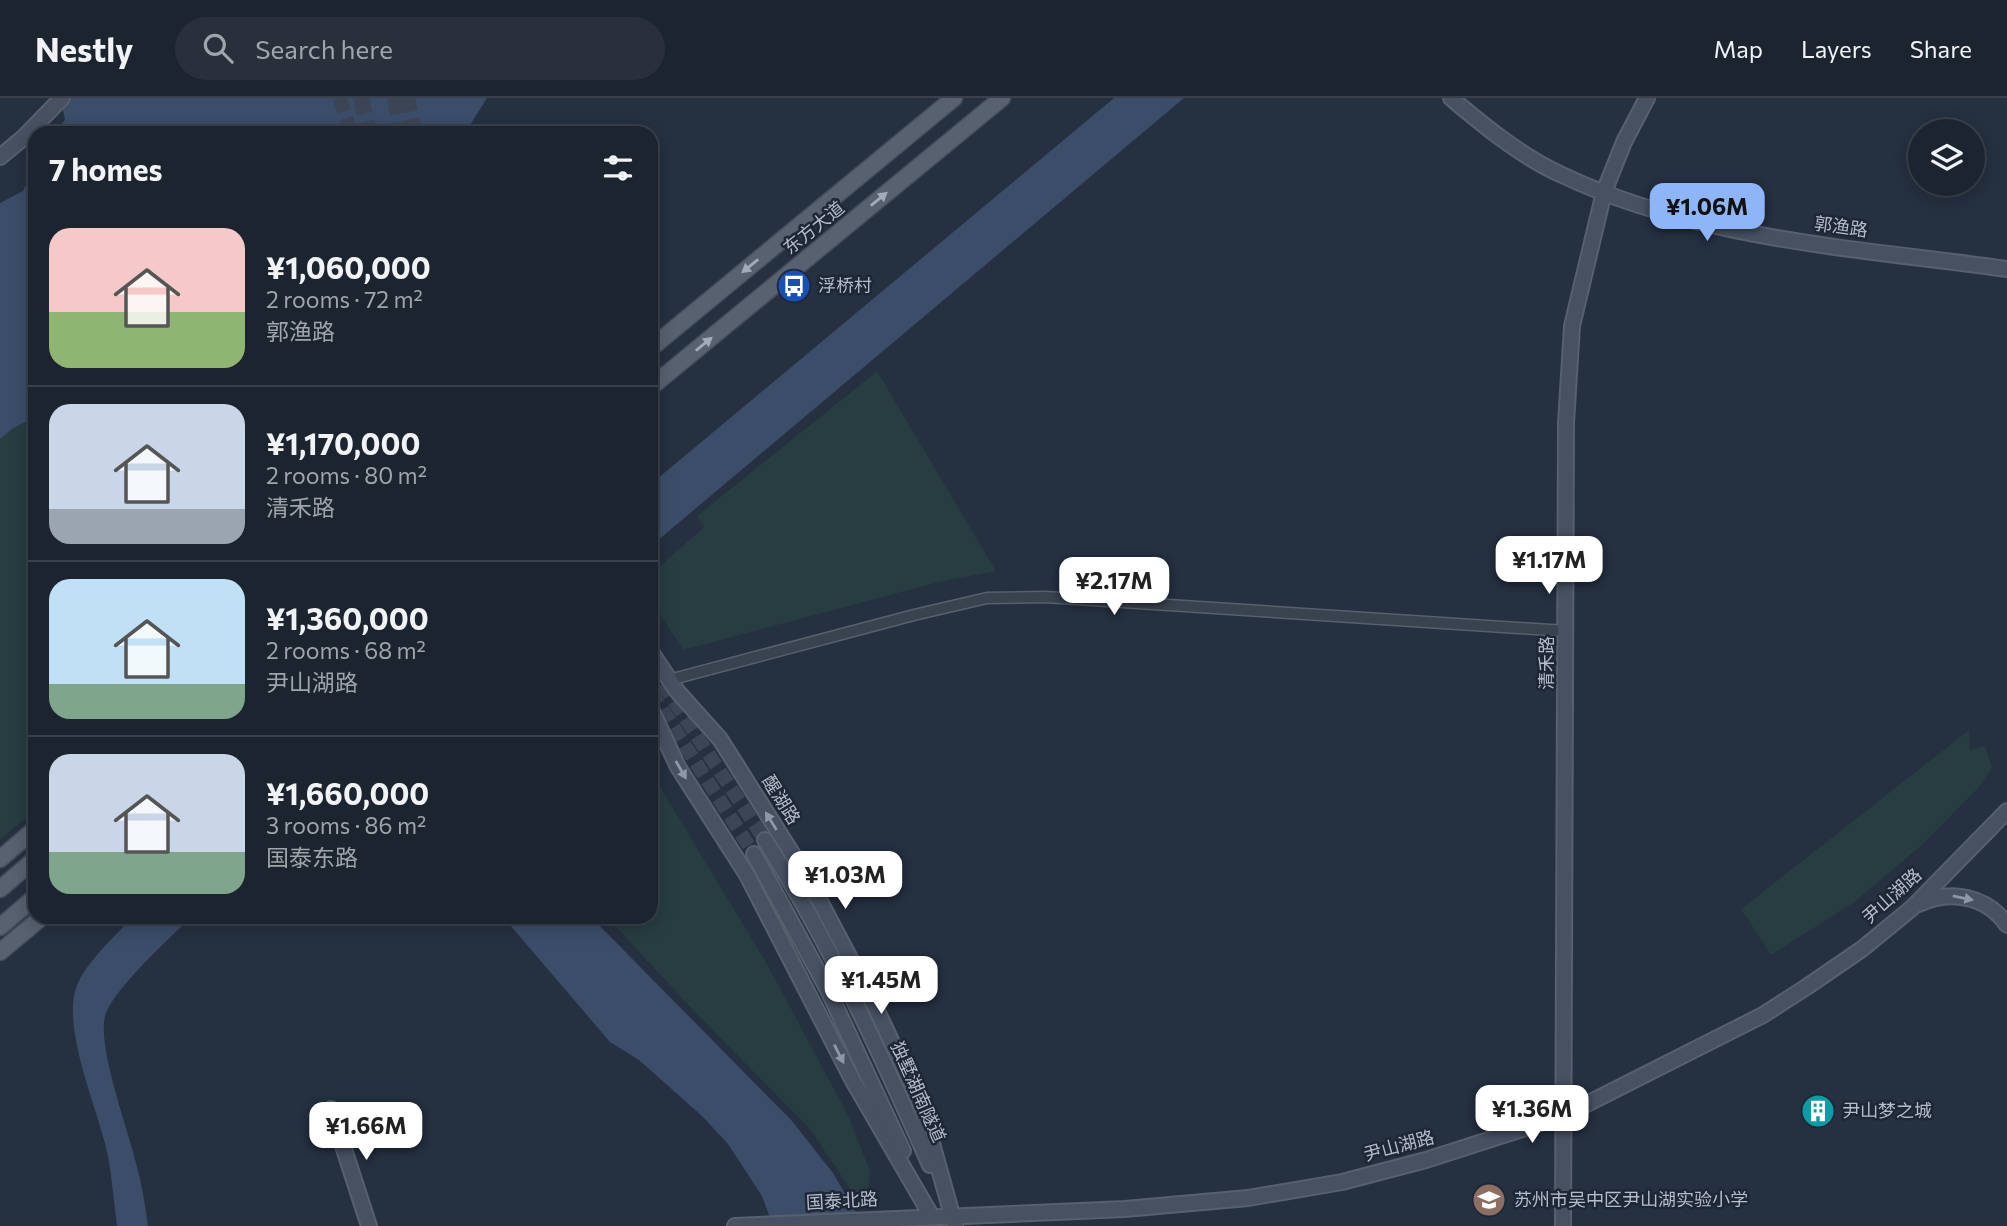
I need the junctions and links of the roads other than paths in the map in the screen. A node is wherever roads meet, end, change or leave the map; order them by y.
1 (62, 98) edge
2 (954, 98) edge
3 (1002, 98) edge
4 (1451, 98) edge
5 (1647, 98) edge
6 (35, 126) edge
7 (28, 133) edge
8 (0, 157) edge
9 (1604, 192) junction
10 (2007, 269) edge
11 (658, 342) edge
12 (658, 381) edge
13 (1566, 631) junction
14 (658, 663) edge
15 (669, 680) junction
16 (658, 724) edge
17 (2007, 811) edge
18 (28, 835) edge
19 (765, 840) tunnel mouth
20 (754, 853) tunnel mouth
21 (0, 859) edge
22 (28, 865) edge
23 (0, 889) edge
24 (28, 904) edge
25 (1912, 908) junction
26 (34, 924) edge
27 (2007, 925) edge
28 (0, 928) edge
29 (0, 952) edge
30 (331, 1109) dead end
31 (1563, 1116) junction
32 (953, 1220) edge
33 (933, 1221) edge
34 (369, 1226) edge
35 (735, 1226) edge
36 (1563, 1226) edge

1 - 6 street
2 -> 11 main road, 东方大道
12 -> 3 main road, 东方大道
4 - 9 street, 郭渔路
5 - 9 street, 清禾路
7 - 8 street
9 - 10 street, 郭渔路
9 - 13 street, 清禾路
13 - 15 street
13 - 31 street, 清禾路
14 - 15 street, 醒湖路
32 -> 15 street, 醒湖路
16 -> 33 street
17 - 25 street, 尹山湖路
18 - 21 main road
19 - 32 street, 独墅湖南隧道
20 - 33 street
22 - 23 main road
24 - 28 main road
25 -> 27 street
25 - 31 street, 尹山湖路
26 - 29 main road
30 - 34 street
31 - 32 street, 尹山湖路
31 - 36 street, 清禾路
32 - 33 street, 国泰北路
33 - 35 street, 国泰北路

